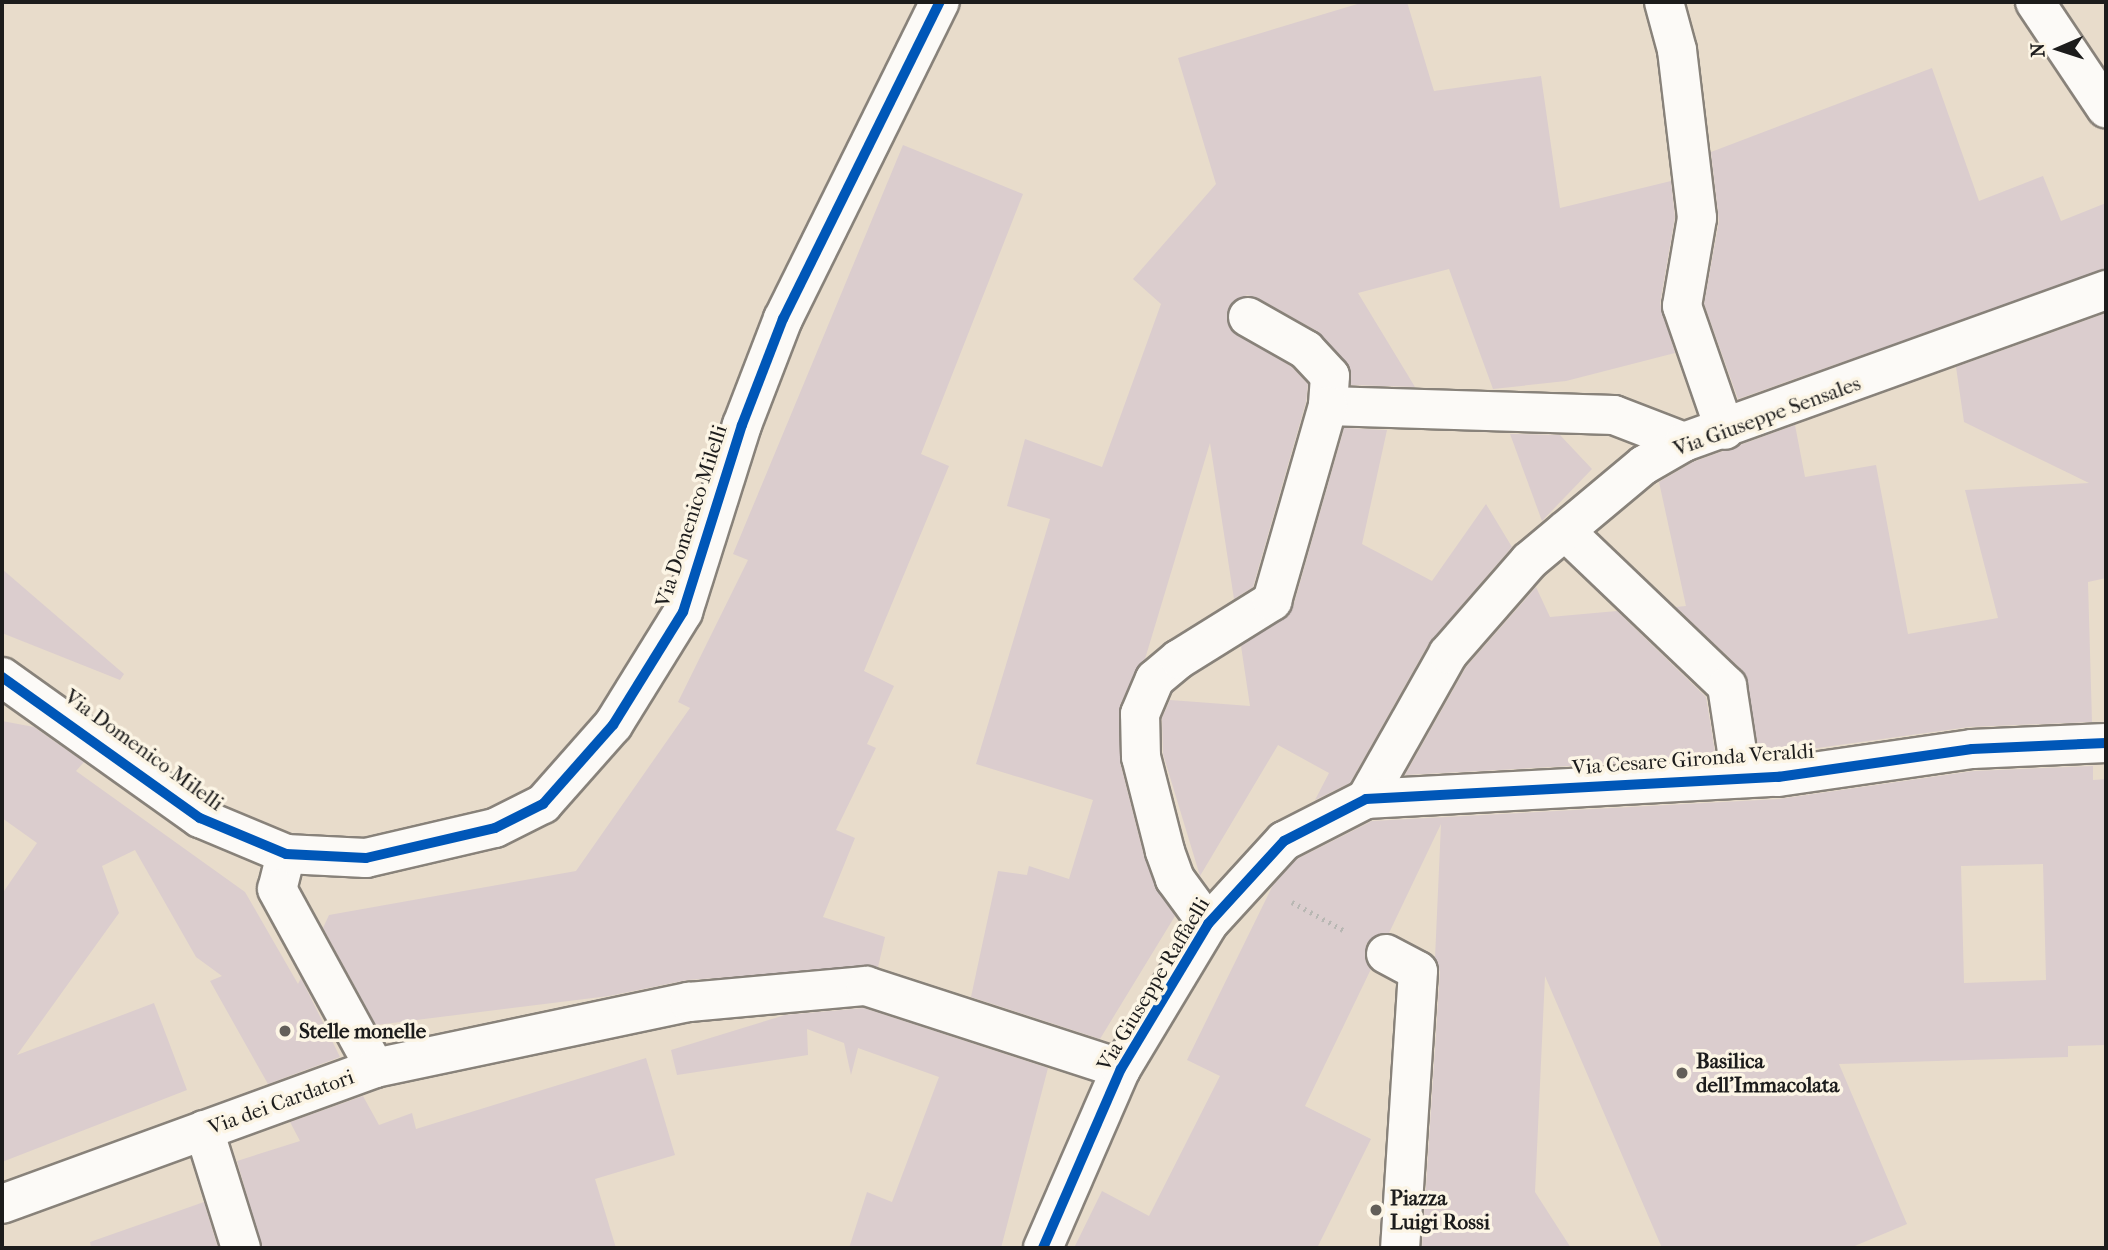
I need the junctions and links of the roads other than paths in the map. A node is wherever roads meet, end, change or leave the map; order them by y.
1 (940, 2) edge
2 (1664, 2) edge
3 (2035, 2) edge
4 (2106, 108) edge
5 (2106, 289) edge
6 (1248, 317) dead end
7 (1328, 407) junction
8 (1724, 430) junction
9 (1684, 442) junction
10 (1564, 531) junction
11 (15, 683) edge
12 (2106, 743) edge
13 (1741, 778) junction
14 (1366, 799) junction
15 (286, 854) junction
16 (1208, 924) junction
17 (1386, 954) road end
18 (375, 1068) junction
19 (1121, 1069) junction
20 (204, 1130) junction
21 (2, 1203) edge
22 (241, 1248) edge
23 (1043, 1248) edge
24 (1400, 1248) edge

1 - 15 street, Via Domenico Milelli
2 - 8 street
3 - 4 street
5 - 8 street, Via Giuseppe Sensales
6 - 7 street
7 - 9 street
7 - 16 street
8 - 9 street, Via Giuseppe Sensales
9 - 10 street, Via Giuseppe Sensales
10 - 13 street
10 - 14 street, Via Giuseppe Sensales
11 - 15 street, Via Domenico Milelli
12 - 13 street, Via Cesare Gironda Veraldi
13 - 14 street, Via Cesare Gironda Veraldi
14 - 16 street, Via Giuseppe Raffaelli
15 - 18 street, Via dei Cardatori
16 - 19 street, Via Giuseppe Raffaelli
17 - 24 street
18 - 19 street
18 - 20 street, Via dei Cardatori
19 - 23 street, Via Giuseppe Raffaelli
20 - 21 street, Via dei Cardatori
20 - 22 street

